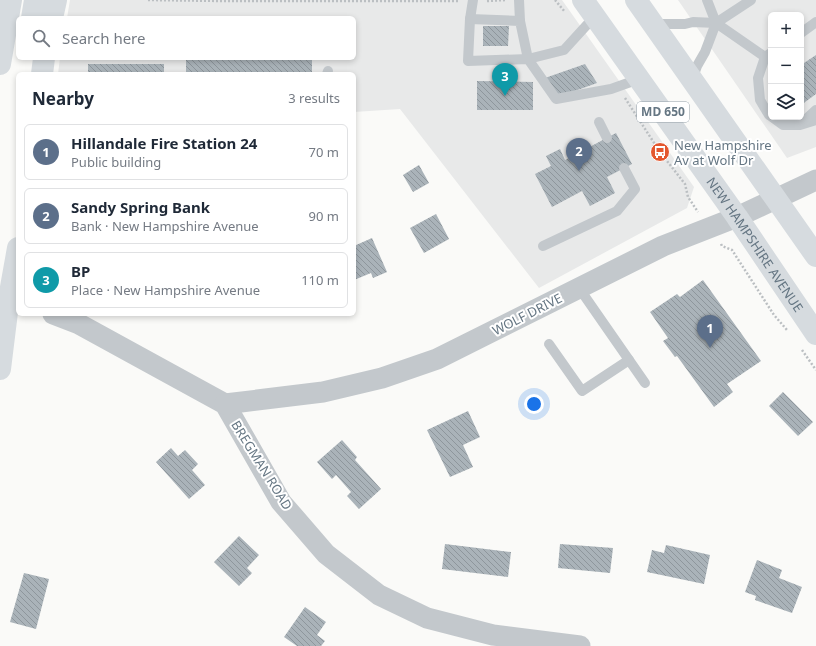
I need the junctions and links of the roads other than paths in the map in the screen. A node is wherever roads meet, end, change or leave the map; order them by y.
1 (11, 0) edge
2 (36, 0) edge
3 (56, 0) edge
4 (473, 0) edge
5 (519, 0) edge
6 (636, 0) edge
7 (707, 0) edge
8 (751, 0) edge
9 (589, 8) edge
10 (32, 16) edge
11 (52, 16) edge
12 (470, 20) junction
13 (520, 21) junction
14 (816, 22) edge
15 (716, 23) junction
16 (653, 24) junction
17 (804, 31) edge
18 (1, 52) edge
19 (768, 55) edge
20 (528, 59) junction
21 (639, 79) junction
22 (692, 80) junction
23 (816, 110) edge
24 (768, 111) edge
25 (777, 120) edge
26 (816, 120) edge
27 (599, 122) dead end
28 (800, 125) junction
29 (607, 138) dead end
30 (624, 168) dead end
31 (816, 180) edge
32 (775, 199) junction
33 (738, 217) junction
34 (543, 246) dead end
35 (816, 256) edge
36 (16, 260) edge
37 (579, 288) junction
38 (9, 304) edge
39 (57, 316) edge
40 (807, 339) edge
41 (549, 344) dead end
42 (629, 360) junction
43 (0, 369) edge
44 (645, 383) dead end
45 (224, 404) junction
46 (580, 646) edge

1 - 18 main road
2 - 10 main road
3 - 11 main road
4 - 12 lane
5 - 13 lane
6 - 16 main road, MD 650
7 - 15 lane
8 - 15 lane
9 - 20 lane
9 - 21 main road, NEW HAMPSHIRE AVENUE / MD 650
12 - 13 lane
12 - 20 lane
13 - 20 lane
14 - 17 lane
15 - 16 lane
15 - 19 lane
15 - 22 lane
16 - 22 main road, MD 650
19 - 24 lane
20 - 21 lane
21 - 33 main road, NEW HAMPSHIRE AVENUE / MD 650
22 - 32 main road, MD 650
23 - 28 lane
25 - 28 lane
26 - 28 lane
27 - 29 lane
30 - 34 lane
31 - 32 street, WOLF DRIVE
32 - 33 street, WOLF DRIVE
32 - 35 main road, MD 650
33 - 37 street, WOLF DRIVE
33 - 40 main road, NEW HAMPSHIRE AVENUE / MD 650
36 - 38 main road
37 - 42 lane
37 - 45 street, WOLF DRIVE
38 - 43 main road
39 - 45 street
41 - 42 lane
42 - 44 lane
45 - 46 street, BREGMAN ROAD

